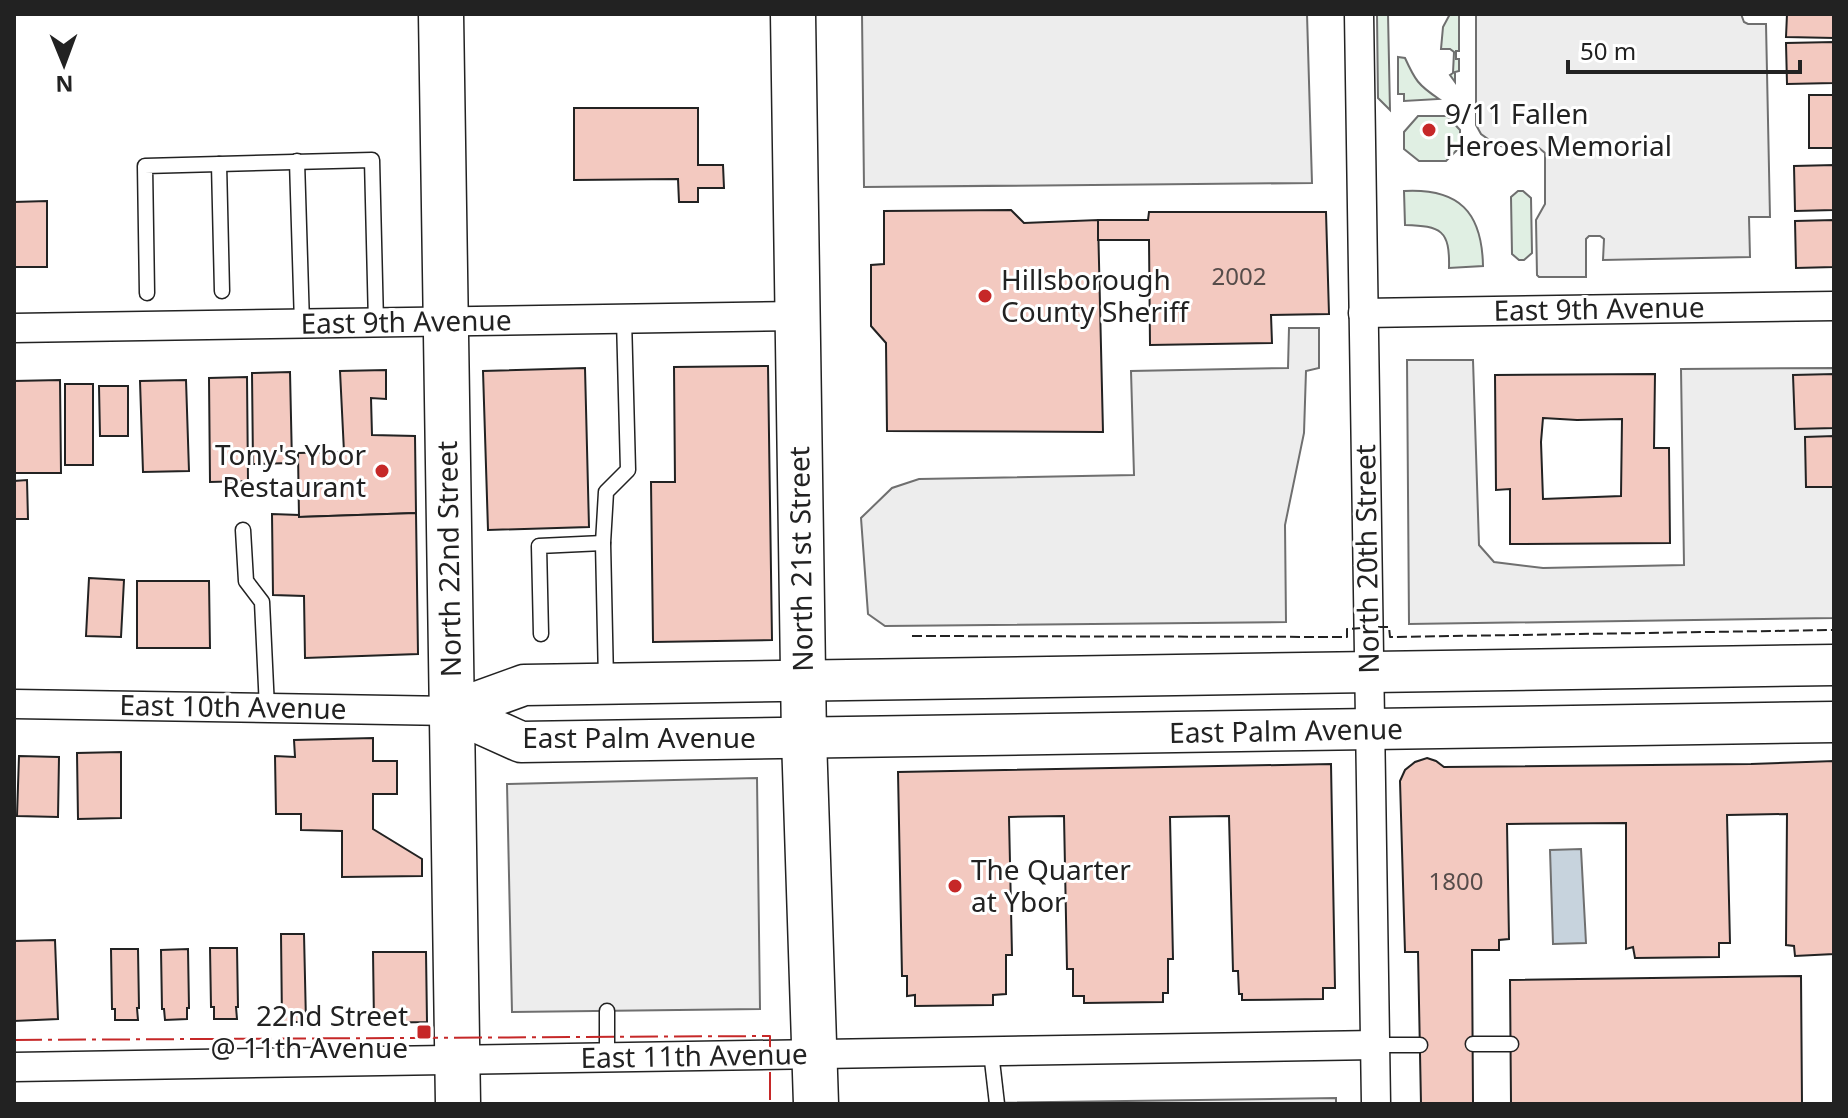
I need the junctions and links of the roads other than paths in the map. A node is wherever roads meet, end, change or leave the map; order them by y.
1 (441, 14) edge
2 (793, 14) edge
3 (1359, 14) edge
4 (297, 161) junction
5 (219, 164) junction
6 (222, 291) dead end
7 (147, 293) dead end
8 (1834, 306) edge
9 (1363, 313) junction
10 (798, 316) junction
11 (624, 319) junction
12 (446, 322) junction
13 (376, 323) junction
14 (302, 324) junction
15 (14, 328) edge
16 (243, 530) dead end
17 (603, 543) junction
18 (541, 634) dead end
19 (1834, 665) edge
20 (1369, 672) junction
21 (803, 680) junction
22 (606, 683) junction
23 (14, 704) edge
24 (267, 708) junction
25 (452, 711) junction
26 (1834, 722) edge
27 (1370, 730) junction
28 (804, 738) junction
29 (607, 1011) dead end
30 (1473, 1044) dead end
31 (1511, 1044) dead end
32 (1375, 1045) junction
33 (1420, 1045) dead end
34 (991, 1052) junction
35 (815, 1054) junction
36 (607, 1057) junction
37 (457, 1060) junction
38 (14, 1067) edge
39 (458, 1104) edge
40 (816, 1104) edge
41 (997, 1104) edge
42 (1376, 1104) edge

1 - 12 main road, North 22nd Street
2 - 10 main road, North 21st Street
3 - 9 street, North 20th Street
4 - 5 lane
4 - 13 lane
4 - 14 lane
5 - 6 lane
5 - 7 lane
8 - 9 street, East 9th Avenue
9 - 20 street, North 20th Street
10 - 11 street, East 9th Avenue
10 - 21 main road, North 21st Street
11 - 12 street, East 9th Avenue
11 - 17 lane
12 - 13 street, East 9th Avenue
12 - 25 main road, North 22nd Street
13 - 14 street, East 9th Avenue
14 - 15 street, East 9th Avenue
16 - 24 lane
17 - 18 lane
17 - 22 lane
19 - 20 street, East Palm Avenue
20 - 21 street, East Palm Avenue
20 - 27 street, North 20th Street
21 - 22 street, East Palm Avenue
21 - 28 main road, North 21st Street
22 - 25 street, East Palm Avenue
23 - 24 street, East 10th Avenue
24 - 25 street, East 10th Avenue
25 - 28 street, East Palm Avenue
25 - 37 main road, North 22nd Street
26 - 27 street, East Palm Avenue
27 - 28 street, East Palm Avenue
27 - 32 street, North 20th Street
28 - 35 main road, North 21st Street
29 - 36 lane
30 - 31 lane
32 - 33 lane
32 - 34 street, East 11th Avenue
32 - 42 street, North 20th Street
34 - 35 street, East 11th Avenue
34 - 41 lane
35 - 36 street, East 11th Avenue
35 - 40 main road, North 21st Street
36 - 37 street, East 11th Avenue
37 - 38 street, East 11th Avenue
37 - 39 main road, North 22nd Street

